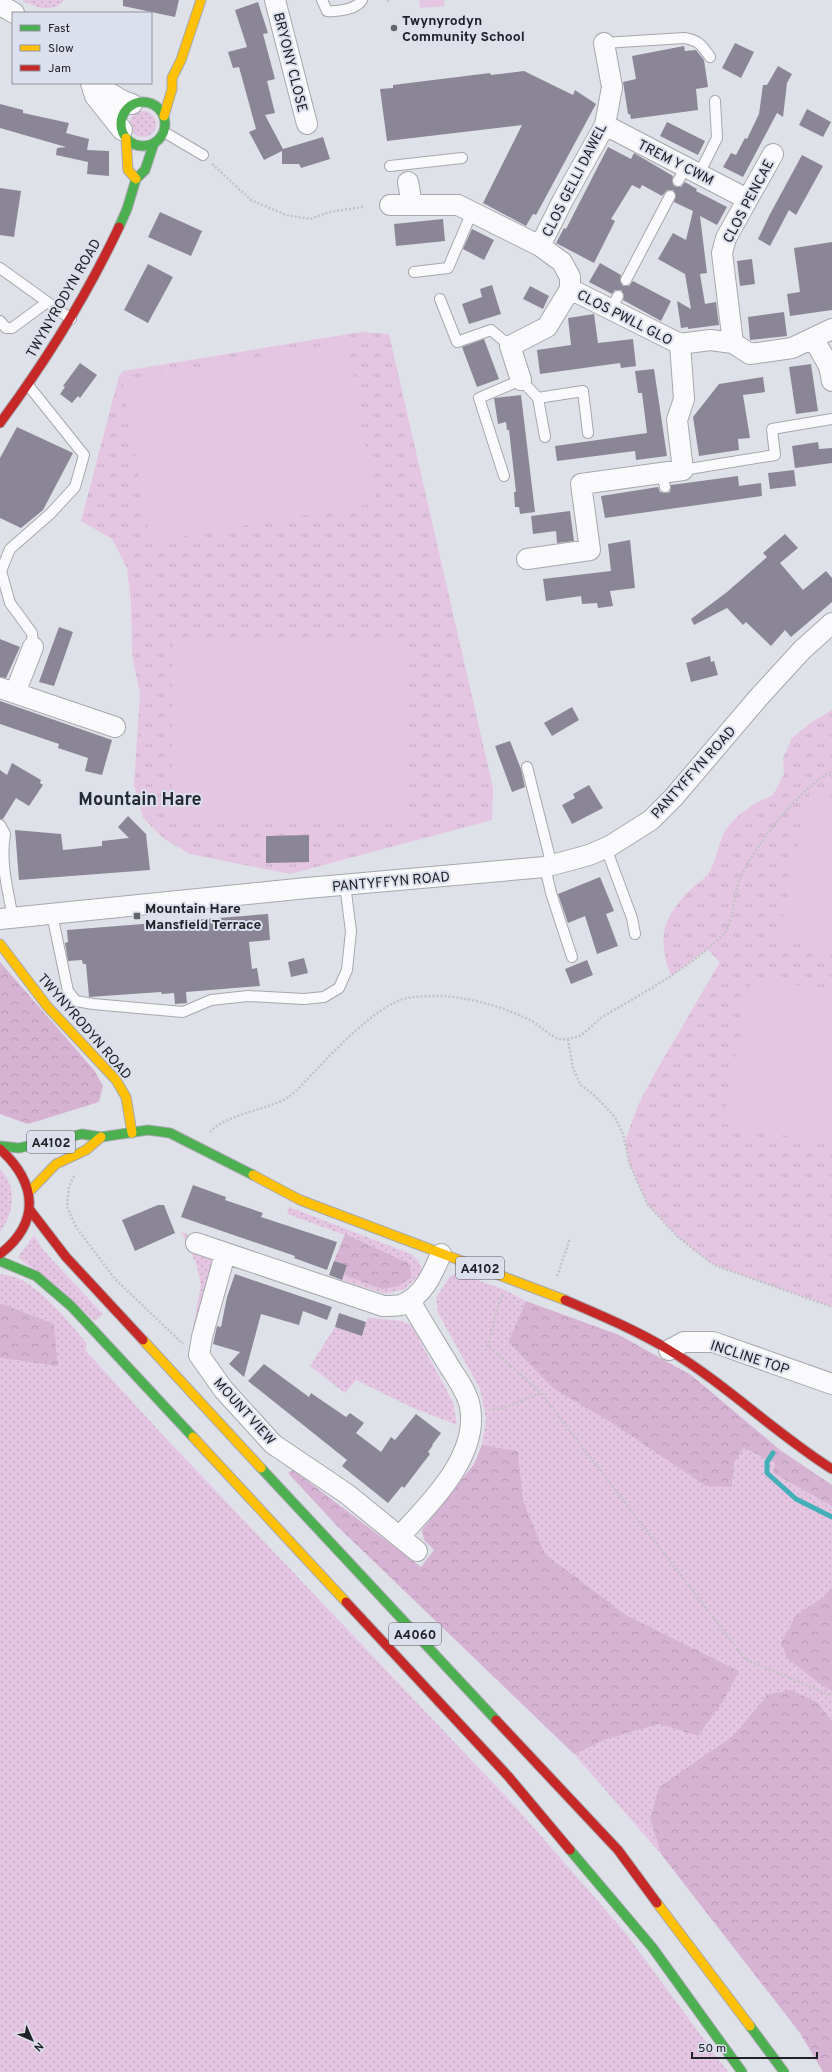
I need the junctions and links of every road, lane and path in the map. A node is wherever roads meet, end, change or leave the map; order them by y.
1 (201, 0) edge
2 (275, 0) edge
3 (322, 0) edge
4 (362, 0) edge
5 (388, 0) edge
6 (389, 4) dead end
7 (0, 5) edge
8 (12, 12) edge
9 (604, 43) joint
10 (710, 57) dead end
11 (172, 78) junction
12 (92, 84) edge
13 (161, 84) dead end
14 (152, 92) dead end
15 (715, 101) dead end
16 (136, 103) junction
17 (164, 116) junction
18 (307, 124) dead end
19 (605, 125) junction
20 (164, 132) junction
21 (124, 134) junction
22 (154, 143) junction
23 (773, 154) dead end
24 (202, 155) joint
25 (462, 158) dead end
26 (390, 166) dead end
27 (407, 173) junction
28 (687, 174) junction
29 (136, 179) junction
30 (670, 196) dead end
31 (747, 199) junction
32 (390, 205) dead end
33 (412, 205) junction
34 (363, 207) dead end
35 (472, 212) junction
36 (540, 246) junction
37 (0, 268) edge
38 (414, 272) dead end
39 (626, 280) dead end
40 (570, 289) junction
41 (440, 299) dead end
42 (46, 303) junction
43 (71, 319) junction
44 (0, 321) edge
45 (832, 329) edge
46 (813, 338) junction
47 (733, 343) junction
48 (680, 344) junction
49 (510, 346) junction
50 (520, 380) junction
51 (832, 381) edge
52 (28, 385) junction
53 (538, 398) junction
54 (832, 419) edge
55 (0, 424) edge
56 (588, 433) dead end
57 (545, 438) dead end
58 (683, 470) junction
59 (504, 476) dead end
60 (527, 559) dead end
61 (832, 623) edge
62 (32, 647) joint
63 (8, 690) edge
64 (115, 727) dead end
65 (527, 767) dead end
66 (832, 771) edge
67 (0, 825) edge
68 (606, 848) junction
69 (548, 866) junction
70 (345, 885) junction
71 (52, 914) junction
72 (7, 919) edge
73 (635, 934) dead end
74 (0, 944) edge
75 (572, 957) dead end
76 (568, 1039) junction
77 (132, 1133) junction
78 (101, 1137) junction
79 (198, 1146) junction
80 (0, 1148) edge
81 (78, 1170) dead end
82 (29, 1192) junction
83 (30, 1210) junction
84 (570, 1239) dead end
85 (196, 1243) dead end
86 (0, 1254) edge
87 (225, 1254) junction
88 (441, 1254) junction
89 (0, 1261) edge
90 (511, 1278) junction
91 (550, 1293) junction
92 (410, 1301) junction
93 (832, 1308) edge
94 (669, 1350) junction
95 (199, 1355) junction
96 (832, 1384) edge
97 (541, 1393) junction
98 (471, 1413) junction
99 (832, 1469) edge
100 (400, 1536) junction
101 (417, 1551) dead end
102 (832, 1696) edge
103 (742, 2072) edge
104 (784, 2072) edge

1 - 11 main road
2 - 18 street, BRYONY CLOSE
3 - 4 lane
5 - 6 path
7 - 8 street
9 - 10 lane
9 - 19 street, CLOS GELLI DAWEL
11 - 13 main road
11 - 17 main road
12 - 16 street
12 - 21 street
14 - 16 main road
15 - 28 lane
16 - 17 main road
16 - 21 main road
17 - 20 main road
19 - 28 street, TREM Y CWM
19 - 36 street, CLOS GELLI DAWEL
20 - 22 main road, TWYNYRODYN ROAD
20 - 24 lane
21 - 22 main road
21 - 29 main road
22 - 29 main road, TWYNYRODYN ROAD
23 - 31 street, CLOS PENCAE
24 - 34 path
25 - 27 lane
26 - 27 lane
27 - 33 street
28 - 31 street, TREM Y CWM
29 - 43 main road, TWYNYRODYN ROAD
30 - 39 lane
31 - 47 street, CLOS PENCAE
32 - 33 street, CLOS PWLL GLO
33 - 35 street, CLOS PWLL GLO
35 - 36 street, CLOS PWLL GLO
35 - 38 lane
36 - 40 street, CLOS PWLL GLO
37 - 42 lane
40 - 48 street, CLOS PWLL GLO
40 - 49 street
41 - 49 lane
42 - 43 lane
42 - 44 lane
43 - 52 main road, TWYNYRODYN ROAD
45 - 46 street
46 - 47 street
46 - 51 street
47 - 48 street
48 - 58 street
49 - 50 street
50 - 53 lane
50 - 59 lane
52 - 55 main road, TWYNYRODYN ROAD
52 - 62 lane
53 - 56 lane
53 - 57 lane
54 - 58 lane
58 - 60 street
61 - 68 street, PANTYFFYN ROAD
62 - 63 street
63 - 64 street
65 - 69 lane
66 - 76 path
67 - 72 lane
68 - 69 street, PANTYFFYN ROAD
68 - 73 lane
69 - 70 street, PANTYFFYN ROAD
69 - 75 lane
70 - 71 street, PANTYFFYN ROAD
70 - 71 lane
71 - 72 street, PANTYFFYN ROAD
74 - 77 main road, TWYNYRODYN ROAD
76 - 79 path
76 - 93 path
77 - 78 main road, A4102
77 - 79 main road, A4102
78 - 80 main road, A4102
78 - 82 main road, A4102
79 - 88 main road, A4102
80 - 82 main road
81 - 95 path
82 - 83 main road
83 - 86 main road
83 - 104 main road, A4060
84 - 91 path
85 - 87 street
87 - 92 street
87 - 95 street
88 - 90 main road, A4102
88 - 92 street
89 - 103 main road, A4060
90 - 91 main road, A4102
90 - 97 path
91 - 94 main road, A4102
92 - 98 street
94 - 96 street, INCLINE TOP
94 - 99 main road, A4102
95 - 100 street, MOUNT VIEW
97 - 98 path
97 - 102 path
98 - 100 street
100 - 101 street, MOUNT VIEW

